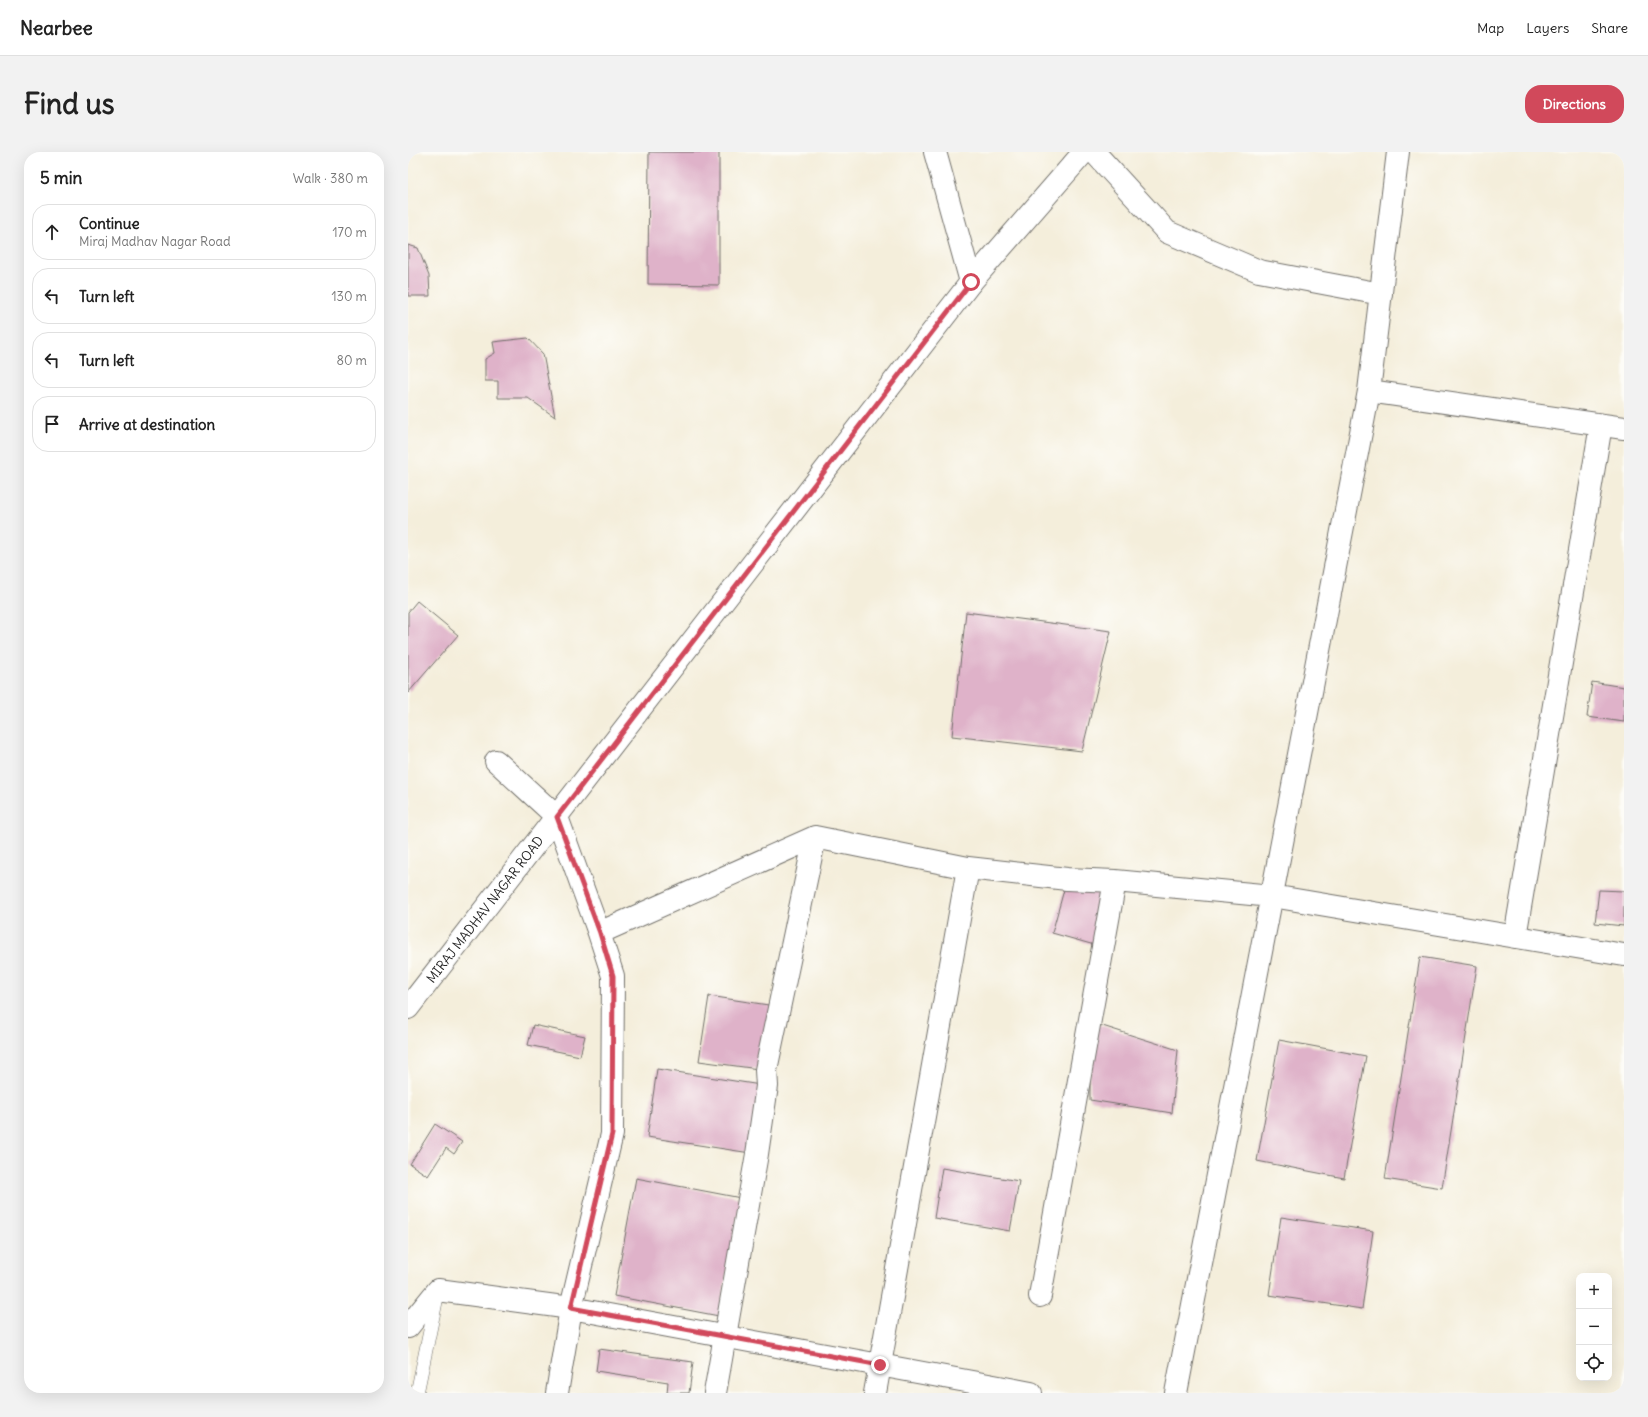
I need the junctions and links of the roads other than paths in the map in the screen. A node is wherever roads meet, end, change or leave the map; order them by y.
1 (935, 152) edge
2 (1084, 152) edge
3 (1094, 152) edge
4 (1398, 152) edge
5 (971, 282) junction
6 (1381, 294) junction
7 (1369, 391) junction
8 (1601, 425) junction
9 (1624, 428) edge
10 (496, 761) dead end
11 (557, 817) junction
12 (815, 837) junction
13 (968, 868) junction
14 (1115, 881) junction
15 (1272, 896) junction
16 (600, 933) junction
17 (1515, 937) junction
18 (1624, 955) edge
19 (408, 1008) edge
20 (438, 1290) junction
21 (1040, 1296) dead end
22 (571, 1308) junction
23 (408, 1327) edge
24 (725, 1337) junction
25 (880, 1365) junction
26 (417, 1393) edge
27 (557, 1393) edge
28 (715, 1393) edge
29 (875, 1393) edge
30 (1031, 1393) edge
31 (1176, 1393) edge

1 - 5 street
2 - 5 street, MIRAJ MADHAV NAGAR ROAD
3 - 6 street
4 - 6 street
5 - 11 street, MIRAJ MADHAV NAGAR ROAD
6 - 7 street
7 - 8 street
7 - 15 street
8 - 9 street
8 - 17 street
10 - 11 street
11 - 16 street
11 - 19 street, MIRAJ MADHAV NAGAR ROAD
12 - 13 street
12 - 16 street
12 - 24 street
13 - 14 street
13 - 25 street
14 - 15 street
14 - 21 street
15 - 17 street
15 - 31 street
16 - 22 street
17 - 18 street
20 - 22 street
20 - 23 street
20 - 26 lane
22 - 24 street
22 - 27 street
24 - 25 street
24 - 28 street
25 - 29 street
25 - 30 street

